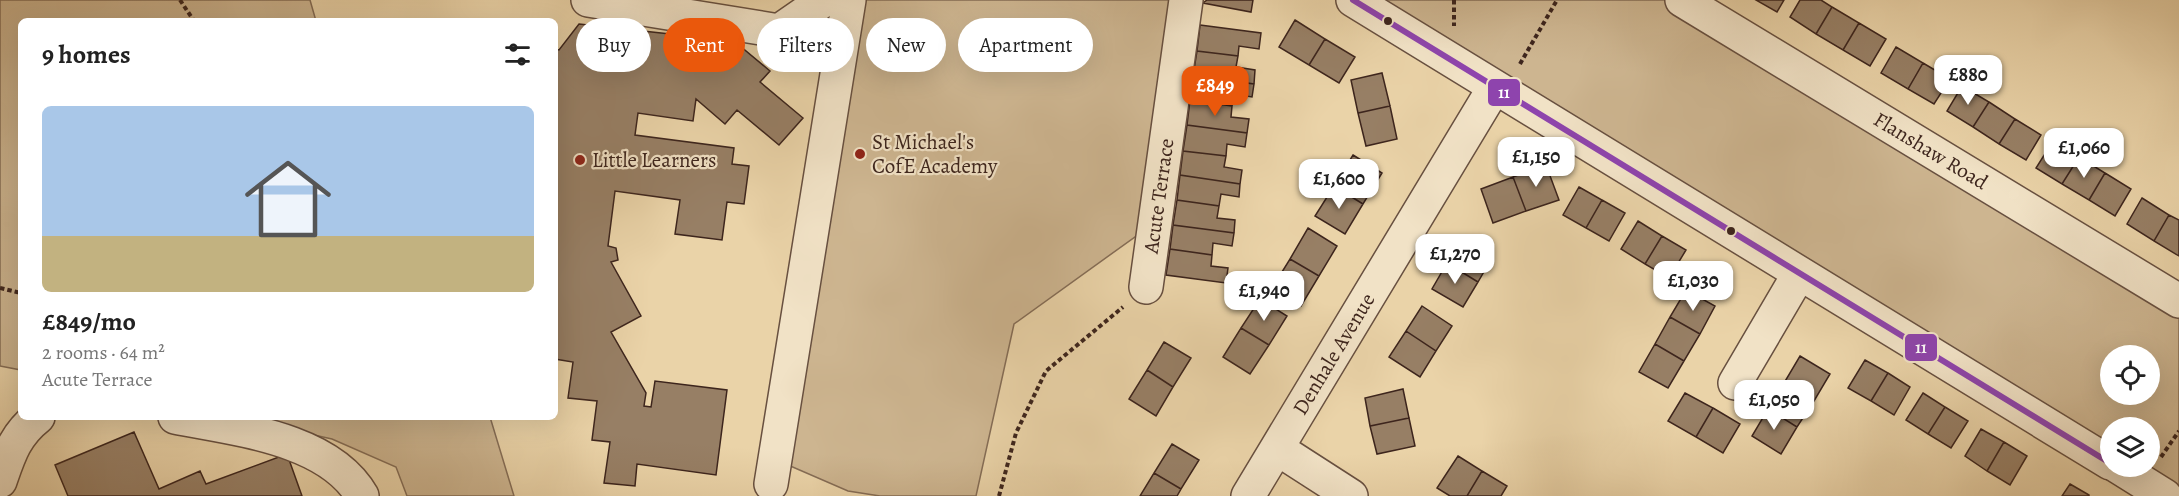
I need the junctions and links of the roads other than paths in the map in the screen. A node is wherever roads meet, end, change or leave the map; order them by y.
1 (588, 0) edge
2 (824, 0) edge
3 (849, 0) edge
4 (1186, 0) edge
5 (1353, 0) edge
6 (1682, 0) edge
7 (1498, 90) junction
8 (1799, 274) junction
9 (1146, 287) road end
10 (2179, 300) edge
11 (1735, 383) dead end
12 (34, 420) edge
13 (188, 420) edge
14 (1278, 449) junction
15 (2100, 457) edge
16 (2133, 477) edge
17 (0, 481) edge
18 (771, 484) dead end
19 (2160, 495) edge
20 (362, 496) edge
21 (1248, 496) edge
22 (1351, 496) edge

1 - 2 street
3 - 18 street
4 - 9 street, Acute Terrace
5 - 7 street
6 - 10 street, Flanshaw Road
7 - 8 street
7 - 14 street, Denhale Avenue
8 - 11 street
8 - 15 street
12 - 17 street
13 - 20 street
14 - 21 street, Denhale Avenue
14 - 22 street
16 - 19 street

